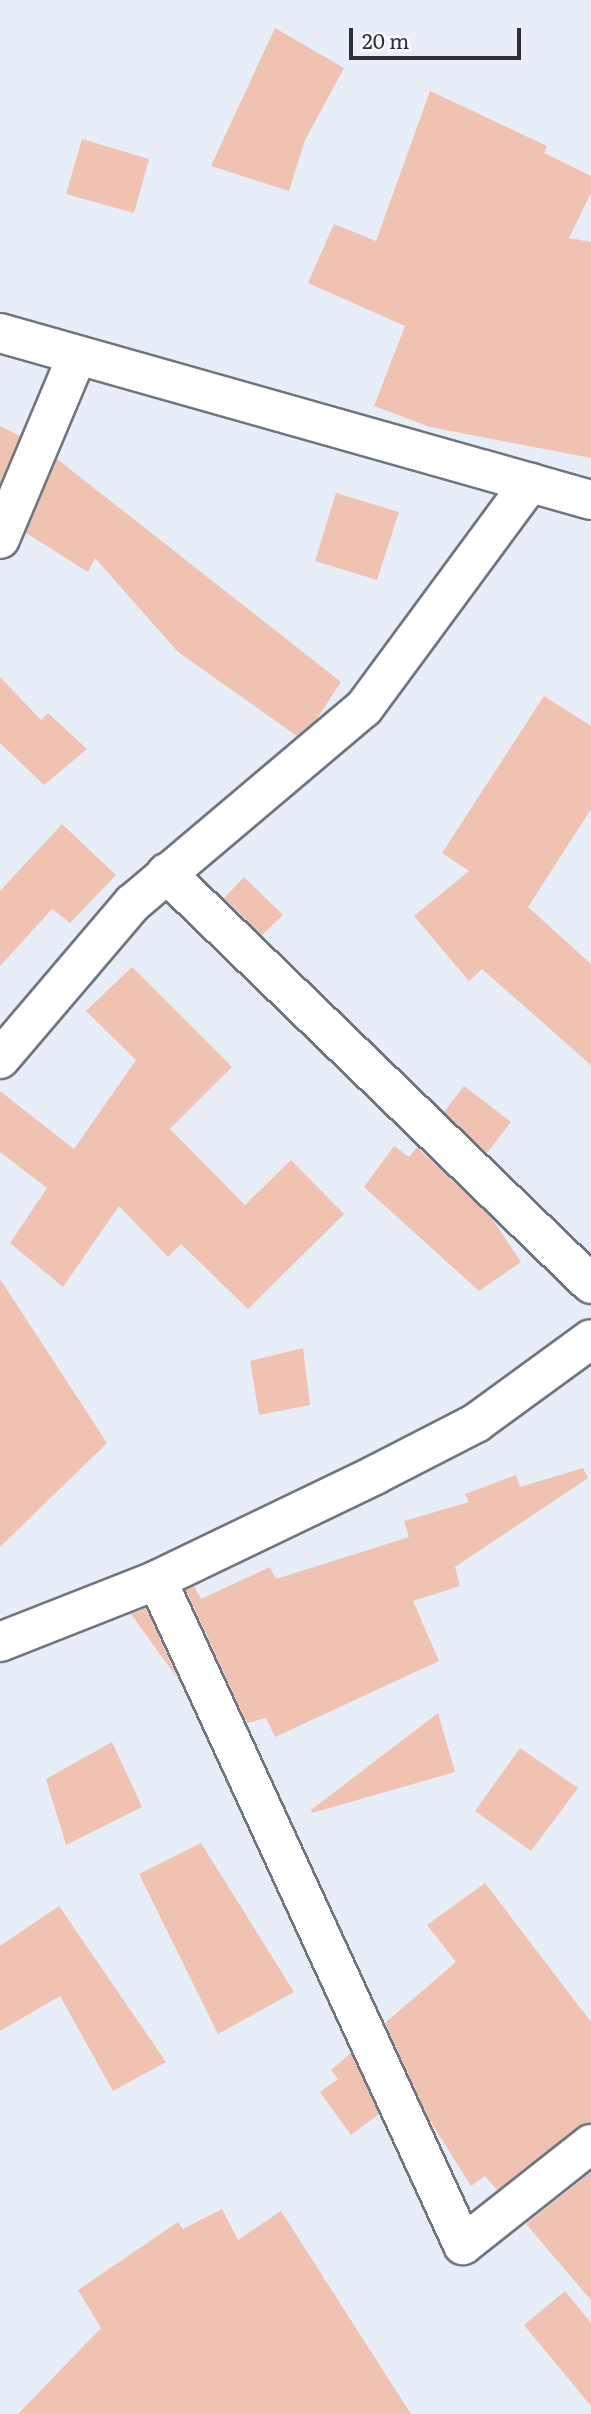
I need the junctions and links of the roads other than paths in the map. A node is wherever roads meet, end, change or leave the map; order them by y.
1 (0, 333) edge
2 (77, 356) junction
3 (530, 483) junction
4 (591, 500) edge
5 (0, 539) edge
6 (166, 873) junction
7 (0, 1059) edge
8 (591, 1284) edge
9 (591, 1339) edge
10 (157, 1580) junction
11 (0, 1642) edge
12 (591, 2144) edge

1 - 2 street
2 - 3 street
2 - 5 street
3 - 4 street
3 - 6 street
6 - 7 street
6 - 8 street
9 - 10 street
10 - 11 street
10 - 12 street

